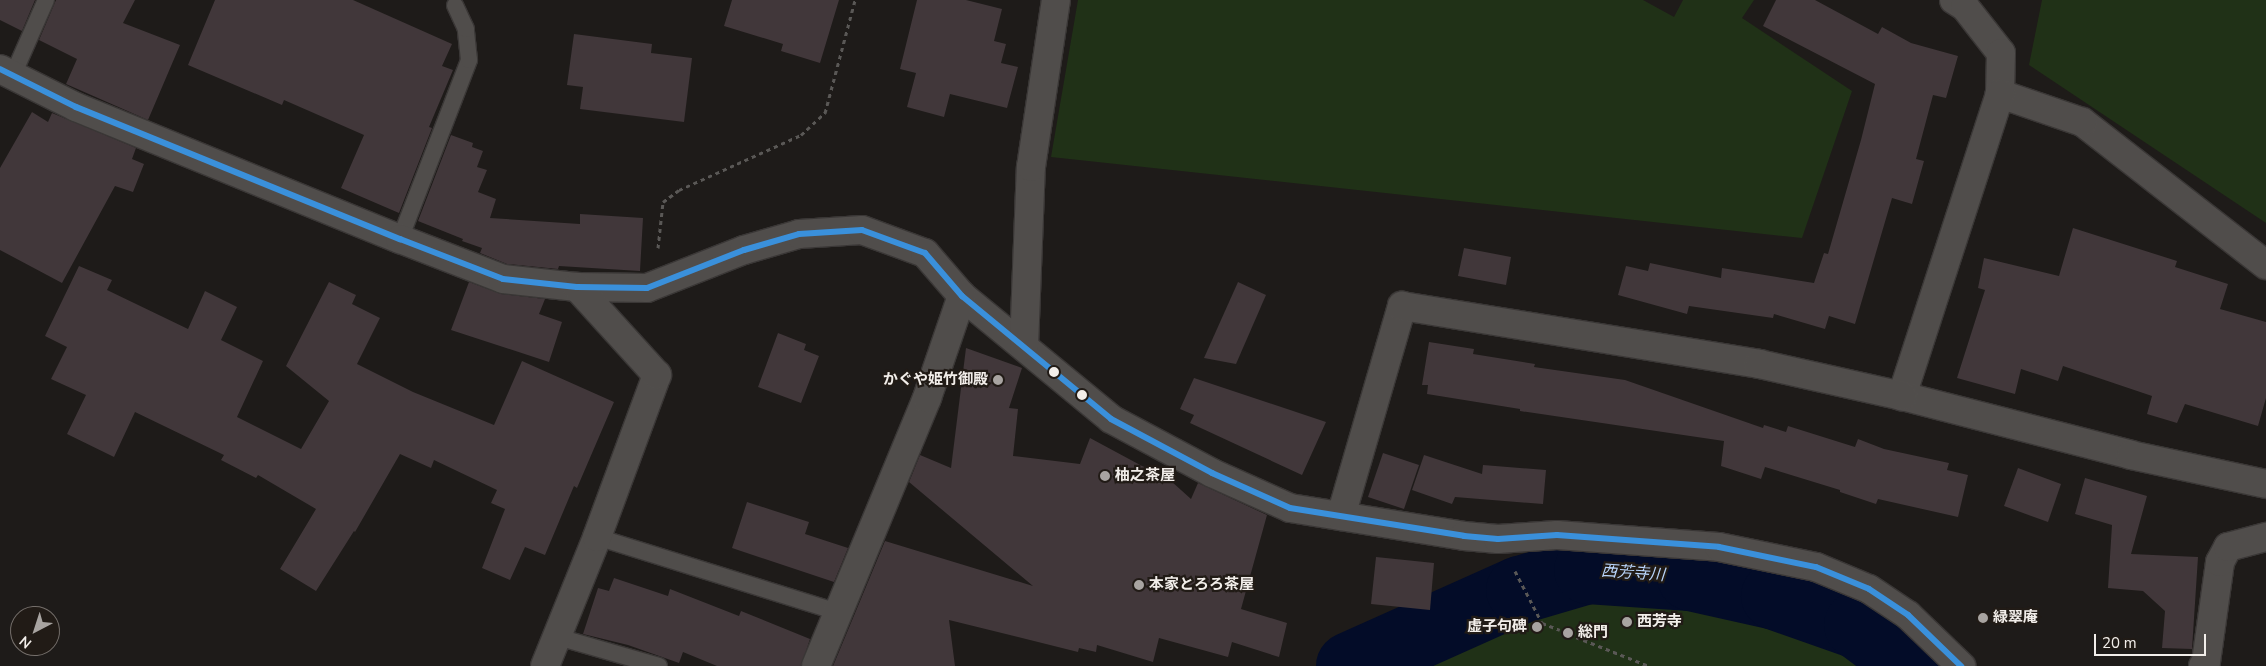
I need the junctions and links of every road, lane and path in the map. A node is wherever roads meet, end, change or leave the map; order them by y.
1 (46, 0) edge
2 (855, 0) edge
3 (1056, 0) edge
4 (1954, 0) edge
5 (456, 5) dead end
6 (7, 72) edge
7 (2000, 94) junction
8 (400, 239) junction
9 (2266, 265) edge
10 (661, 282) junction
11 (577, 287) junction
12 (962, 296) junction
13 (1024, 346) junction
14 (1902, 396) junction
15 (2266, 484) edge
16 (1341, 516) junction
17 (597, 537) junction
18 (2266, 537) edge
19 (1513, 567) dead end
20 (838, 612) junction
21 (1560, 630) dead end
22 (558, 637) junction
23 (1576, 637) dead end
24 (545, 666) edge
25 (659, 666) edge
26 (816, 666) edge
27 (1649, 666) edge
28 (1961, 666) edge
29 (2202, 666) edge

1 - 6 lane
2 - 10 path
3 - 13 street
4 - 7 street
5 - 8 lane
6 - 8 street
7 - 9 street
7 - 14 street
8 - 11 street
10 - 11 street
10 - 12 street
11 - 17 street
12 - 13 street
12 - 20 street
13 - 16 street
14 - 15 street
14 - 16 street
16 - 28 street
17 - 20 lane
17 - 22 street
18 - 29 street
19 - 21 path
20 - 26 street
22 - 24 street
22 - 25 lane
23 - 27 path

